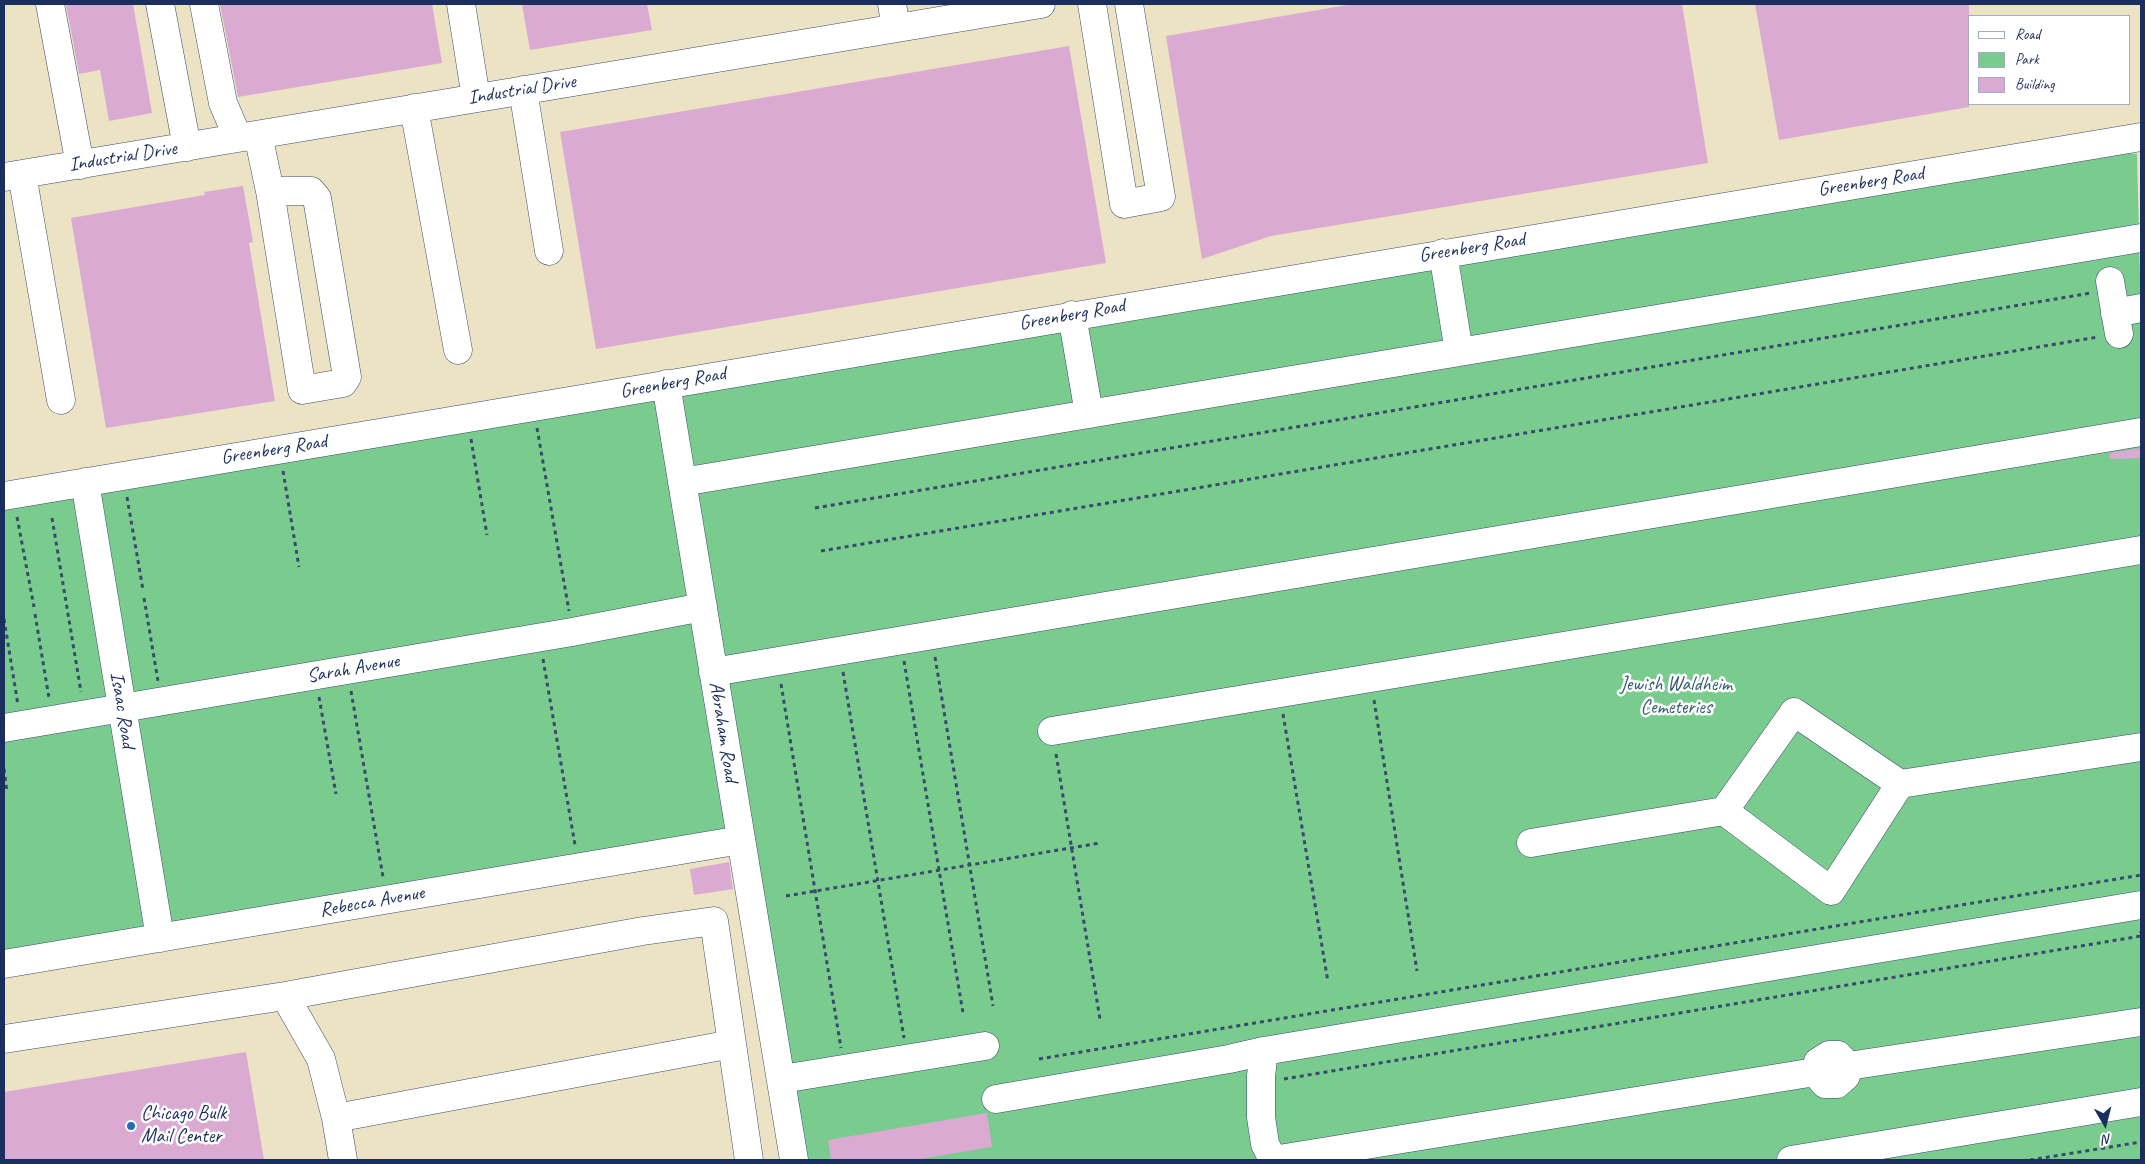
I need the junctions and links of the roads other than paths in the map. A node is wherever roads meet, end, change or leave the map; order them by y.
1 (50, 4) edge
2 (160, 4) edge
3 (204, 4) edge
4 (461, 4) edge
5 (1041, 4) edge
6 (1092, 4) edge
7 (1128, 4) edge
8 (894, 16) edge
9 (523, 90) junction
10 (476, 98) junction
11 (414, 108) junction
12 (248, 136) junction
13 (2141, 137) edge
14 (187, 147) junction
15 (80, 165) junction
16 (13, 176) edge
17 (270, 191) junction
18 (2141, 238) edge
19 (549, 251) dead end
20 (1443, 253) junction
21 (1072, 315) junction
22 (458, 350) dead end
23 (1459, 352) junction
24 (666, 384) junction
25 (61, 400) dead end
26 (1088, 414) junction
27 (2141, 432) edge
28 (85, 482) junction
29 (682, 482) junction
30 (8, 495) edge
31 (2141, 550) edge
32 (703, 607) junction
33 (713, 672) junction
34 (122, 708) junction
35 (12, 726) edge
36 (1052, 731) road end
37 (2141, 747) edge
38 (1900, 784) junction
39 (1724, 810) junction
40 (741, 840) junction
41 (1531, 843) dead end
42 (2141, 905) edge
43 (160, 938) junction
44 (4, 964) edge
45 (285, 996) junction
46 (2141, 1022) edge
47 (4, 1039) edge
48 (732, 1044) junction
49 (985, 1046) dead end
50 (1264, 1051) junction
51 (782, 1079) junction
52 (996, 1099) dead end
53 (2141, 1102) edge
54 (336, 1118) junction
55 (343, 1160) edge
56 (749, 1160) edge
57 (794, 1160) edge
58 (1273, 1160) edge
59 (1791, 1160) edge

1 - 15 street
2 - 14 street
3 - 12 street
4 - 10 street
5 - 8 street, Industrial Drive
6 - 7 street
8 - 9 street, Industrial Drive
9 - 10 street, Industrial Drive
9 - 19 street
10 - 11 street, Industrial Drive
11 - 12 street, Industrial Drive
11 - 22 street
12 - 14 street, Industrial Drive
12 - 17 street
13 - 20 street, Greenberg Road
14 - 15 street, Industrial Drive
15 - 16 street, Industrial Drive
16 - 25 street
17 - 17 street
18 - 23 street
20 - 21 street, Greenberg Road
20 - 23 street
21 - 24 street, Greenberg Road
21 - 26 street
23 - 26 street
24 - 28 street, Greenberg Road
24 - 29 street, Abraham Road
26 - 29 street
27 - 33 street
28 - 30 street, Greenberg Road
28 - 34 street, Isaac Road
29 - 32 street, Abraham Road
31 - 36 street
32 - 33 street, Abraham Road
32 - 34 street, Sarah Avenue
33 - 40 street, Abraham Road
34 - 35 street, Sarah Avenue
34 - 43 street, Isaac Road
37 - 38 street
38 - 39 street
38 - 39 street
39 - 41 street
40 - 43 street, Rebecca Avenue
40 - 51 street, Abraham Road
42 - 50 street
43 - 44 street, Rebecca Avenue
45 - 47 street
45 - 48 street
45 - 54 street
46 - 58 street
48 - 54 street
48 - 56 street
49 - 51 street
50 - 52 street
50 - 58 street
51 - 57 street, Abraham Road
53 - 59 street
54 - 55 street

